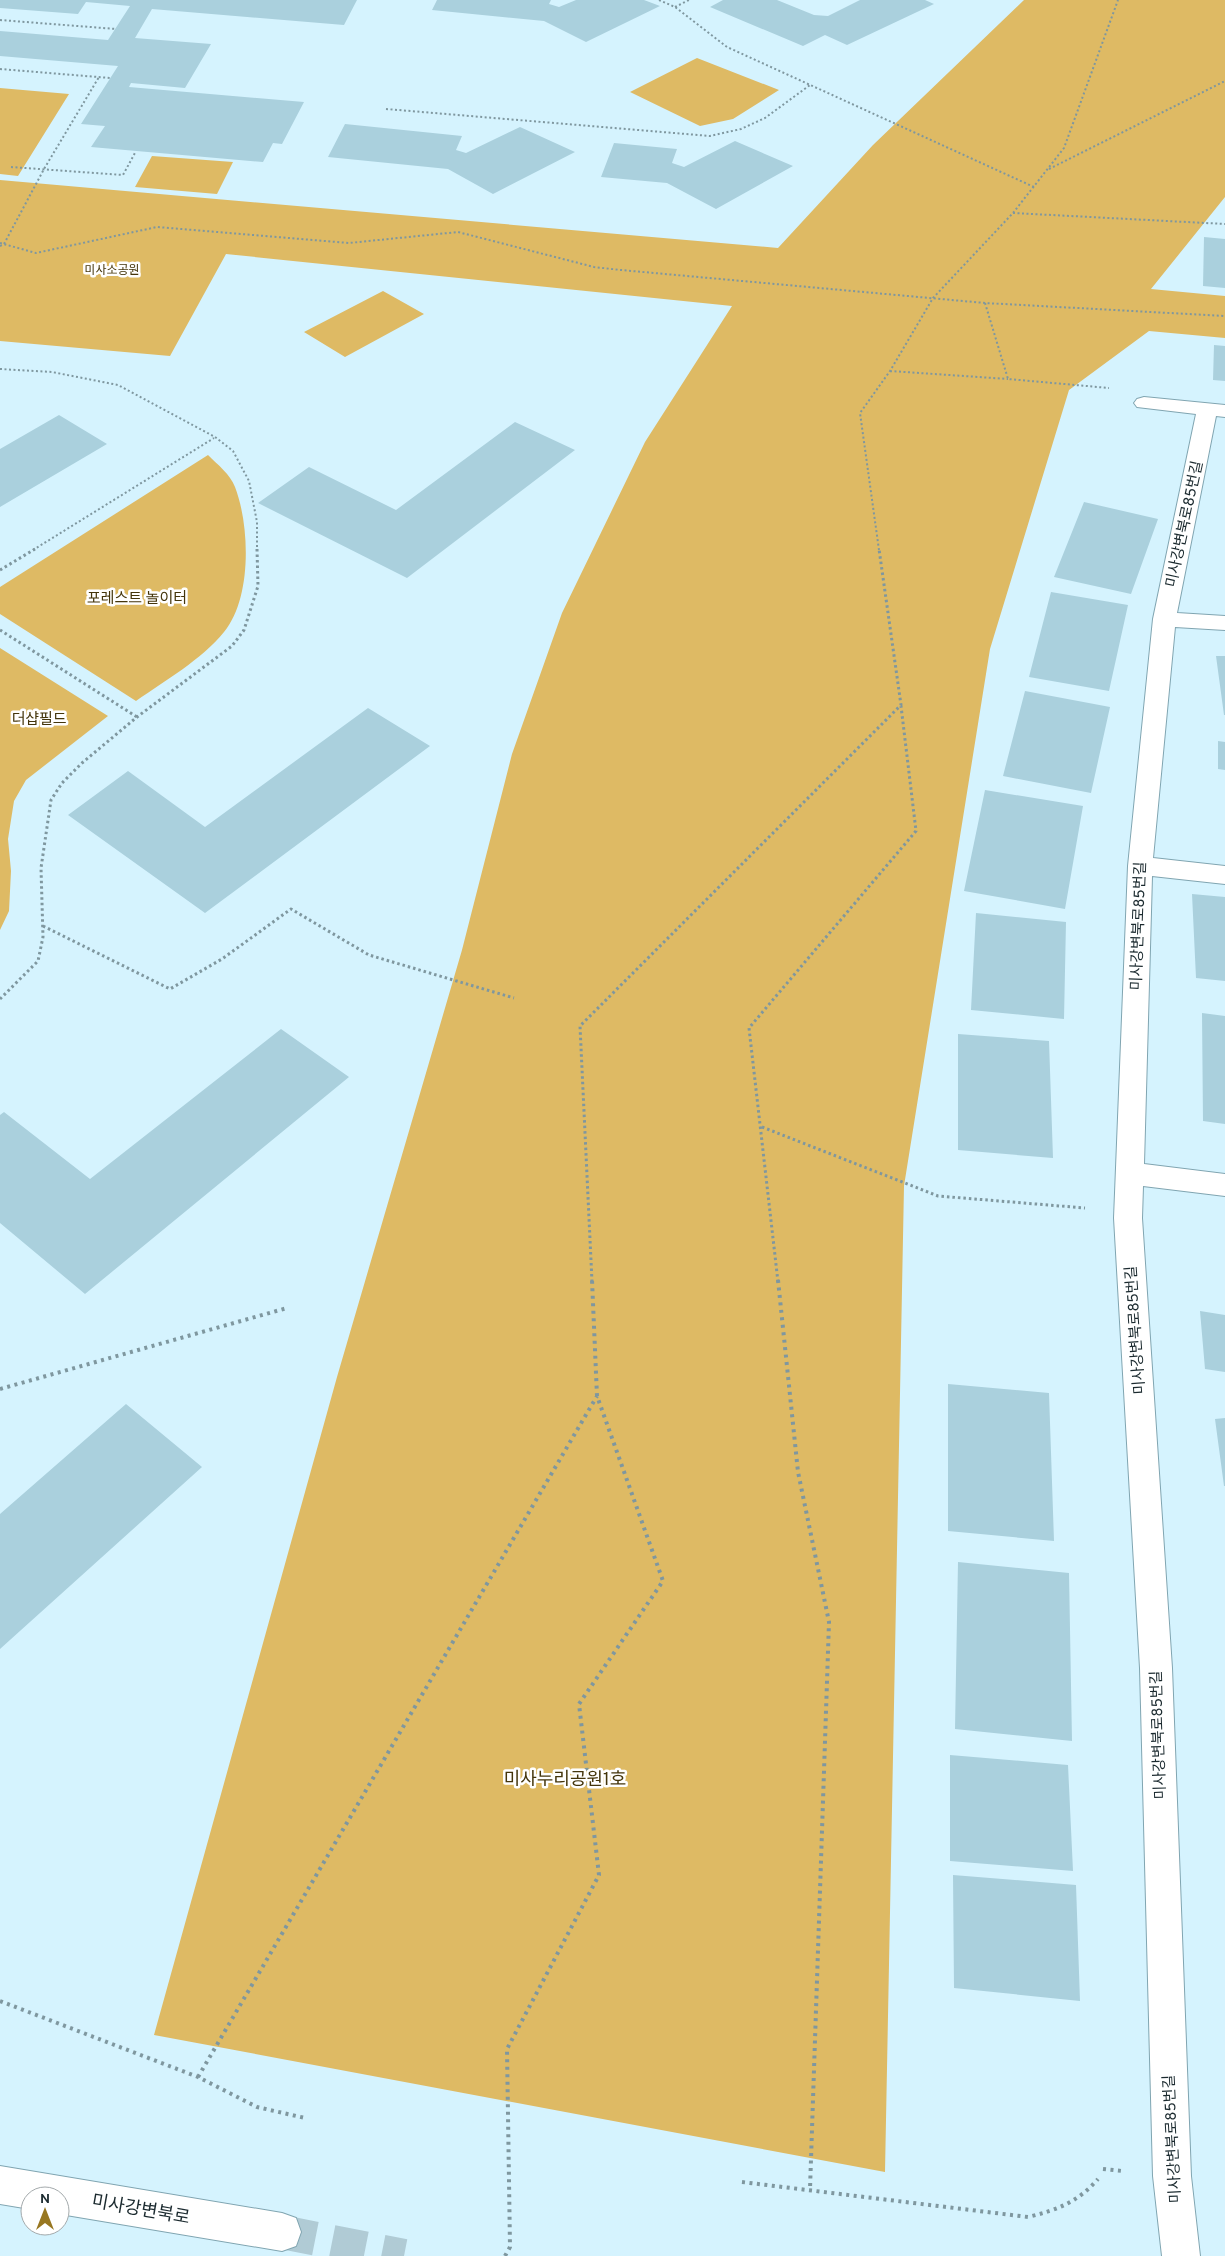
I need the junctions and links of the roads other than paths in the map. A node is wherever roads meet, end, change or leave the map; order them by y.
1 (1144, 403) dead end
2 (1216, 410) edge
3 (1164, 619) junction
4 (1225, 623) edge
5 (1140, 866) junction
6 (1225, 876) edge
7 (1130, 1173) junction
8 (1225, 1185) edge
9 (0, 2185) edge
10 (282, 2232) tunnel mouth
11 (1181, 2256) edge

1 - 2 street
2 - 3 street, 미사강변북로85번길
3 - 4 street
3 - 5 street, 미사강변북로85번길
5 - 6 street
5 - 7 street, 미사강변북로85번길
7 - 8 street
7 - 11 street, 미사강변북로85번길
9 - 10 street, 미사강변북로

